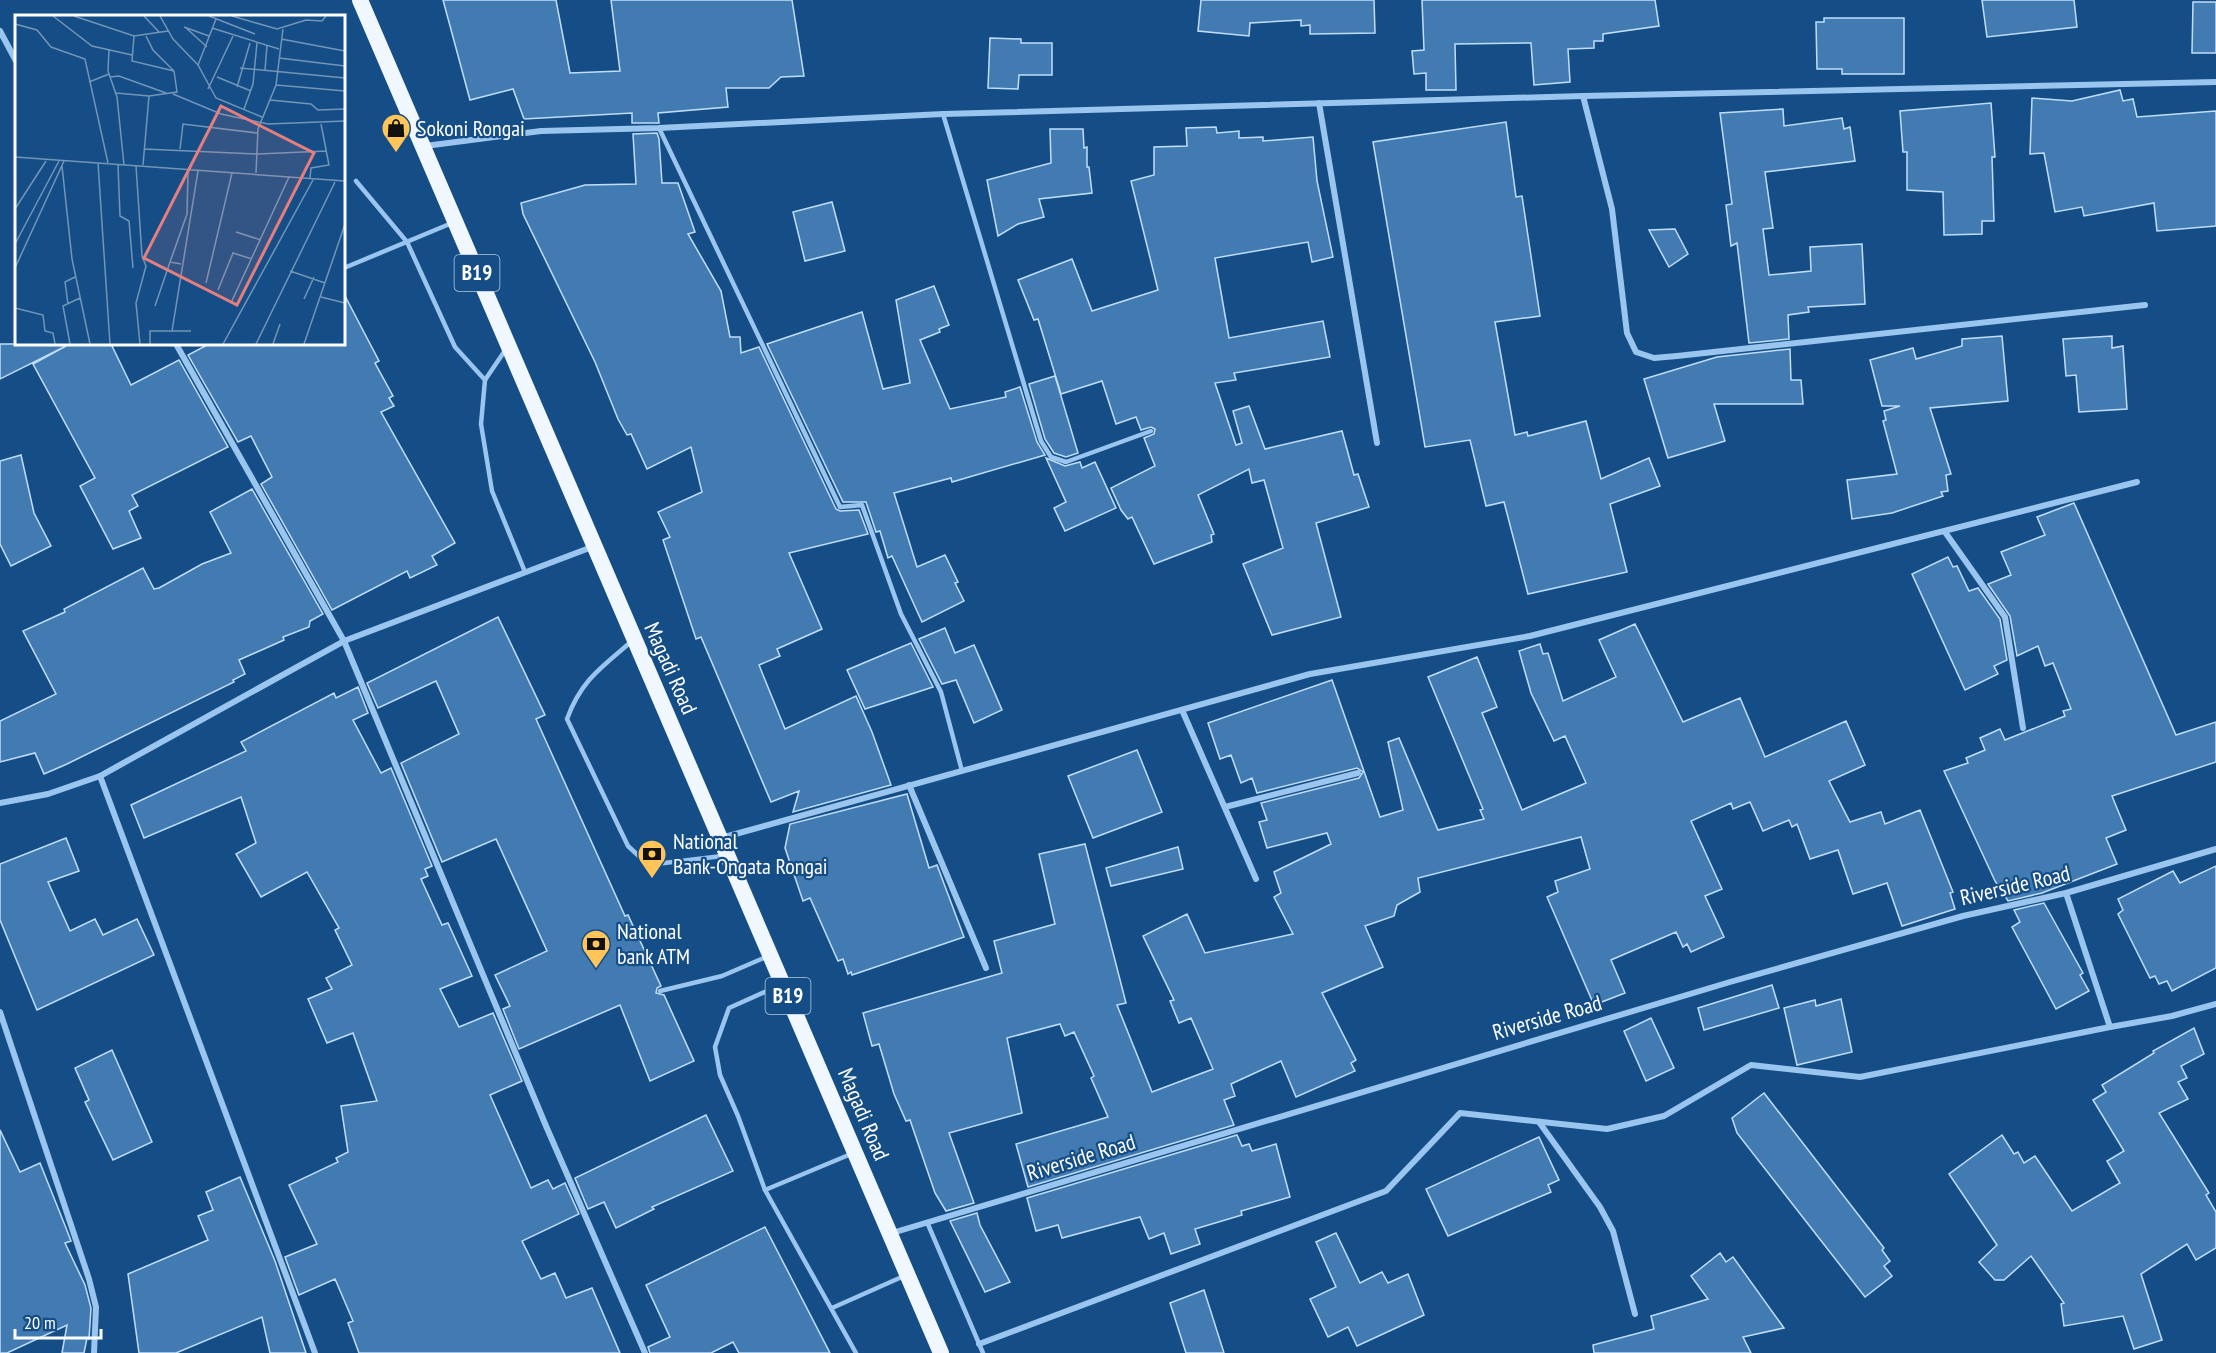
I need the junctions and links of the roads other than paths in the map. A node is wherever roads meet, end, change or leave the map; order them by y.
1 (360, 0) edge
2 (0, 31) edge
3 (15, 59) edge
4 (2216, 82) edge
5 (1583, 96) junction
6 (1318, 103) junction
7 (943, 114) junction
8 (659, 128) junction
9 (425, 146) junction
10 (356, 181) dead end
11 (455, 222) junction
12 (407, 242) junction
13 (345, 268) edge
14 (2145, 305) dead end
15 (177, 345) edge
16 (508, 346) junction
17 (486, 380) junction
18 (1151, 431) dead end
19 (1377, 442) dead end
20 (2137, 482) dead end
21 (1945, 532) junction
22 (593, 547) junction
23 (525, 572) junction
24 (634, 639) junction
25 (344, 641) junction
26 (1182, 710) junction
27 (2023, 728) dead end
28 (962, 771) junction
29 (1358, 772) dead end
30 (100, 776) junction
31 (909, 785) junction
32 (0, 803) edge
33 (1225, 807) junction
34 (720, 838) junction
35 (2216, 849) edge
36 (728, 855) junction
37 (1256, 879) dead end
38 (2066, 893) junction
39 (771, 954) junction
40 (986, 968) dead end
41 (783, 984) junction
42 (660, 991) dead end
43 (2216, 1004) edge
44 (0, 1012) edge
45 (2110, 1027) junction
46 (1539, 1122) junction
47 (856, 1151) junction
48 (765, 1190) junction
49 (927, 1222) junction
50 (891, 1233) junction
51 (909, 1274) junction
52 (832, 1308) junction
53 (1635, 1314) dead end
54 (979, 1344) junction
55 (94, 1353) edge
56 (315, 1353) edge
57 (645, 1353) edge
58 (856, 1353) edge
59 (941, 1353) edge
60 (983, 1353) edge

1 - 9 highway, Magadi Road / B19
2 - 3 street
4 - 5 street
5 - 6 street
5 - 14 street
6 - 7 street
6 - 19 street
7 - 8 street
7 - 18 lane
8 - 9 street
8 - 28 lane
9 - 11 highway, Magadi Road / B19
10 - 12 lane
11 - 12 lane
11 - 16 highway, Magadi Road / B19
12 - 13 lane
12 - 17 lane
15 - 25 street
16 - 17 lane
16 - 22 highway, Magadi Road / B19
17 - 23 lane
20 - 21 street
21 - 26 street
21 - 27 street
22 - 23 street
22 - 24 highway, Magadi Road / B19
23 - 25 street
24 - 34 highway, Magadi Road / B19
24 - 36 lane
25 - 30 street
25 - 57 street
26 - 28 street
26 - 33 street
28 - 31 street
29 - 33 street
30 - 32 street
30 - 56 street
31 - 34 street
31 - 40 street
33 - 37 street
34 - 36 highway, Magadi Road / B19
35 - 38 street, Riverside Road
36 - 39 highway, Magadi Road / B19
38 - 45 street
38 - 49 street, Riverside Road
39 - 41 highway, Magadi Road / B19
39 - 42 lane
41 - 47 highway, Magadi Road / B19
41 - 48 lane
43 - 45 street
44 - 55 street
45 - 46 street
46 - 53 street
46 - 54 street
47 - 48 lane
47 - 50 highway, Magadi Road / B19
48 - 52 lane
49 - 50 street, Riverside Road
49 - 54 lane
50 - 51 highway, Magadi Road / B19
51 - 52 lane
51 - 59 highway, Magadi Road / B19
52 - 58 lane
54 - 60 lane

